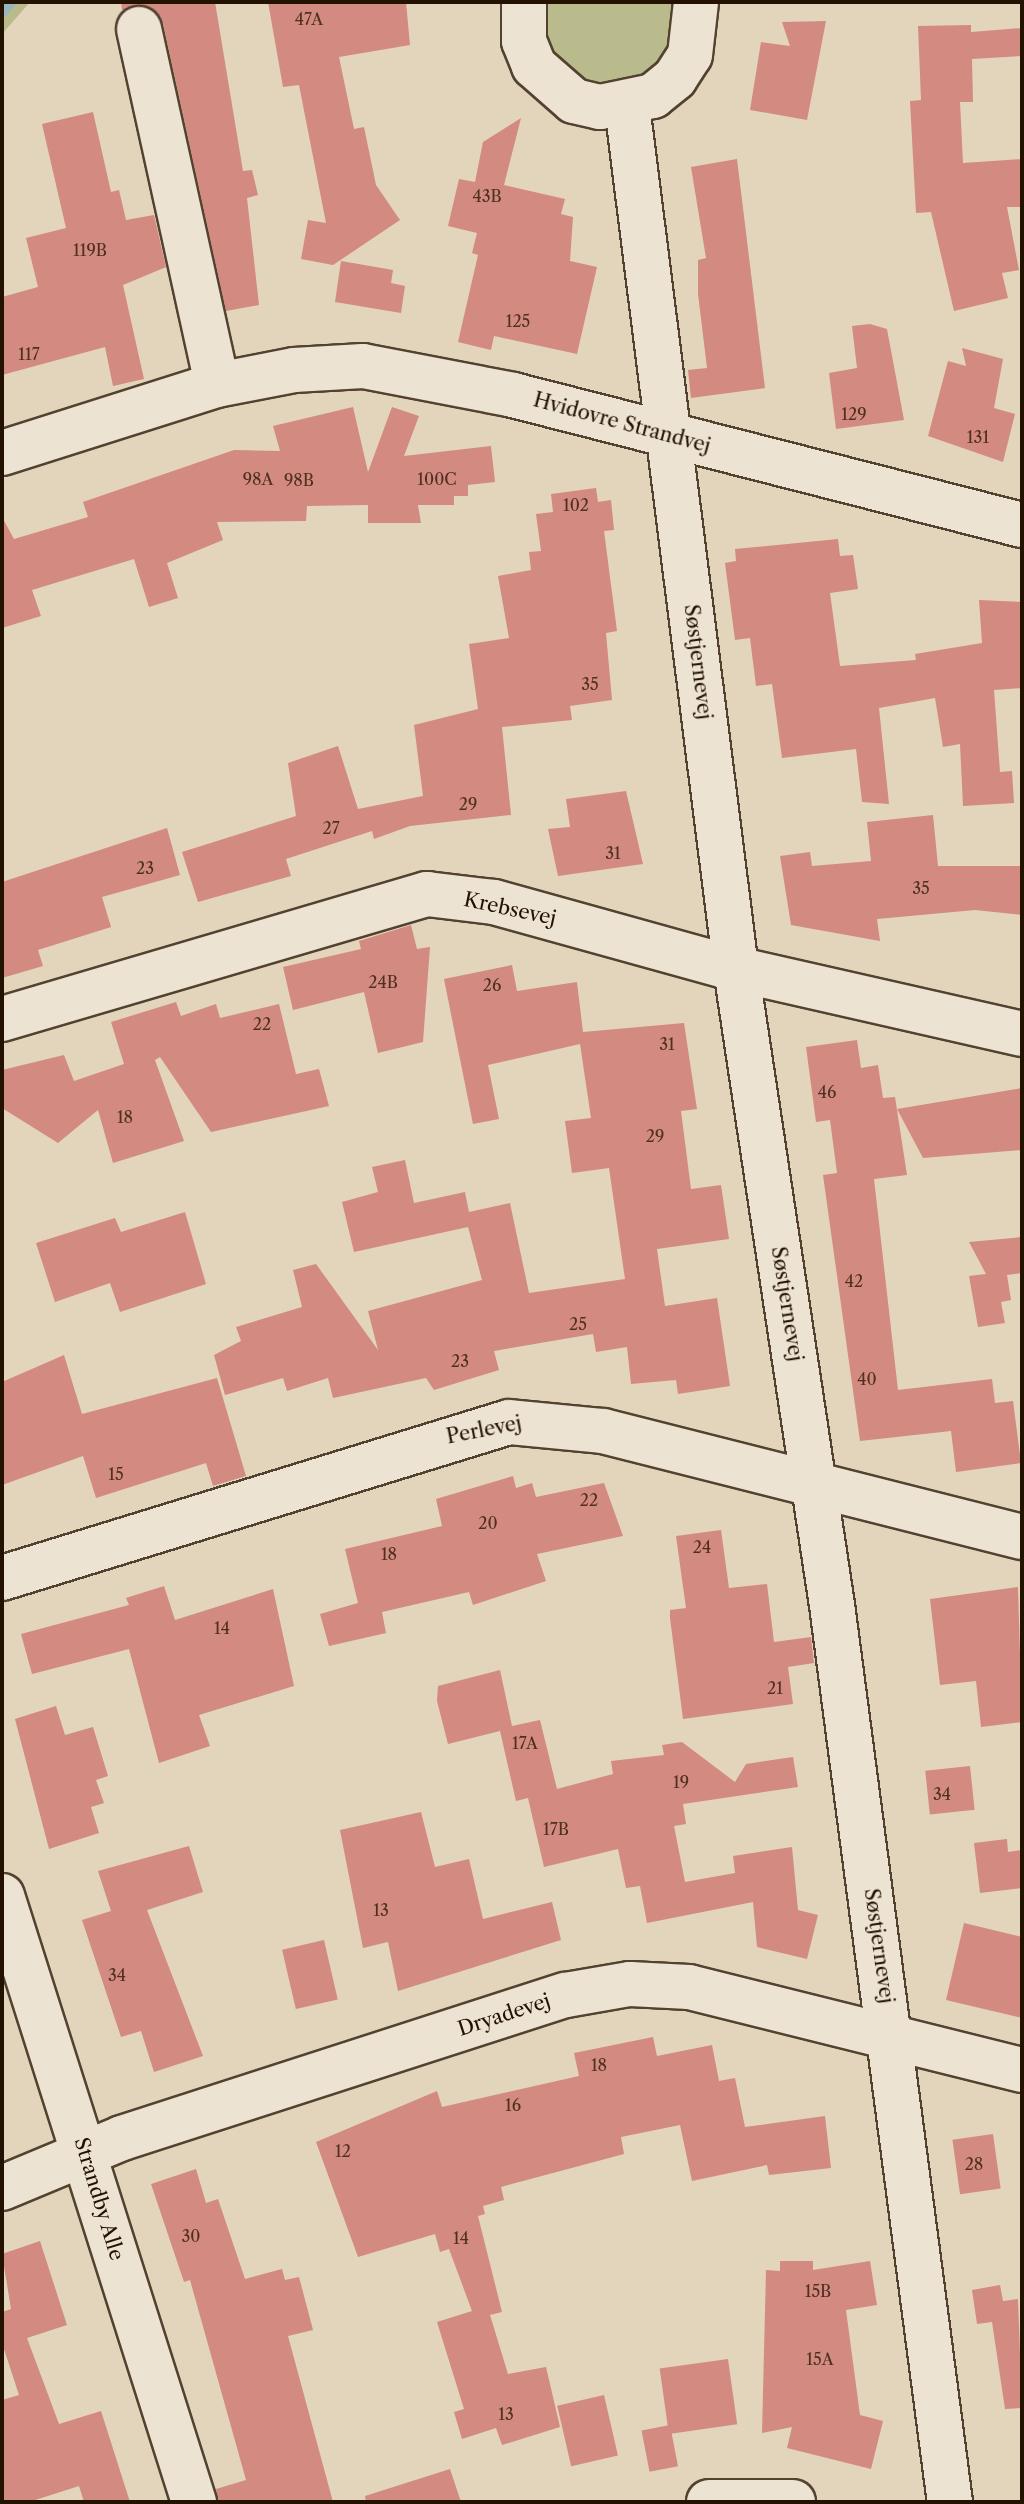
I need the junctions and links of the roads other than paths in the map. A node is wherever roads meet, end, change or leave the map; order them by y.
1 (524, 2) edge
2 (696, 2) edge
3 (139, 29) dead end
4 (627, 106) junction
5 (217, 385) junction
6 (670, 436) junction
7 (2, 453) edge
8 (1022, 525) edge
9 (736, 969) junction
10 (2, 1019) edge
11 (1022, 1034) edge
12 (814, 1482) junction
13 (1022, 1537) edge
14 (2, 1578) edge
15 (2, 1896) edge
16 (891, 2036) junction
17 (1022, 2070) edge
18 (84, 2150) junction
19 (2, 2188) edge
20 (194, 2502) edge
21 (709, 2502) edge
22 (793, 2502) edge
23 (950, 2502) edge

1 - 4 street
2 - 4 street
3 - 5 street
4 - 6 street, Søstjernevej
5 - 6 street, Hvidovre Strandvej
5 - 7 street, Hvidovre Strandvej
6 - 8 street, Hvidovre Strandvej
6 - 9 street, Søstjernevej
9 - 10 street, Krebsevej
9 - 11 street, Krebsevej
9 - 12 street, Søstjernevej
12 - 13 street, Perlevej
12 - 14 street, Perlevej
12 - 16 street, Søstjernevej
15 - 18 street, Strandby Alle
16 - 17 street, Dryadevej
16 - 18 street, Dryadevej
16 - 23 street, Søstjernevej
18 - 19 street, Dryadevej
18 - 20 street, Strandby Alle
21 - 22 street

